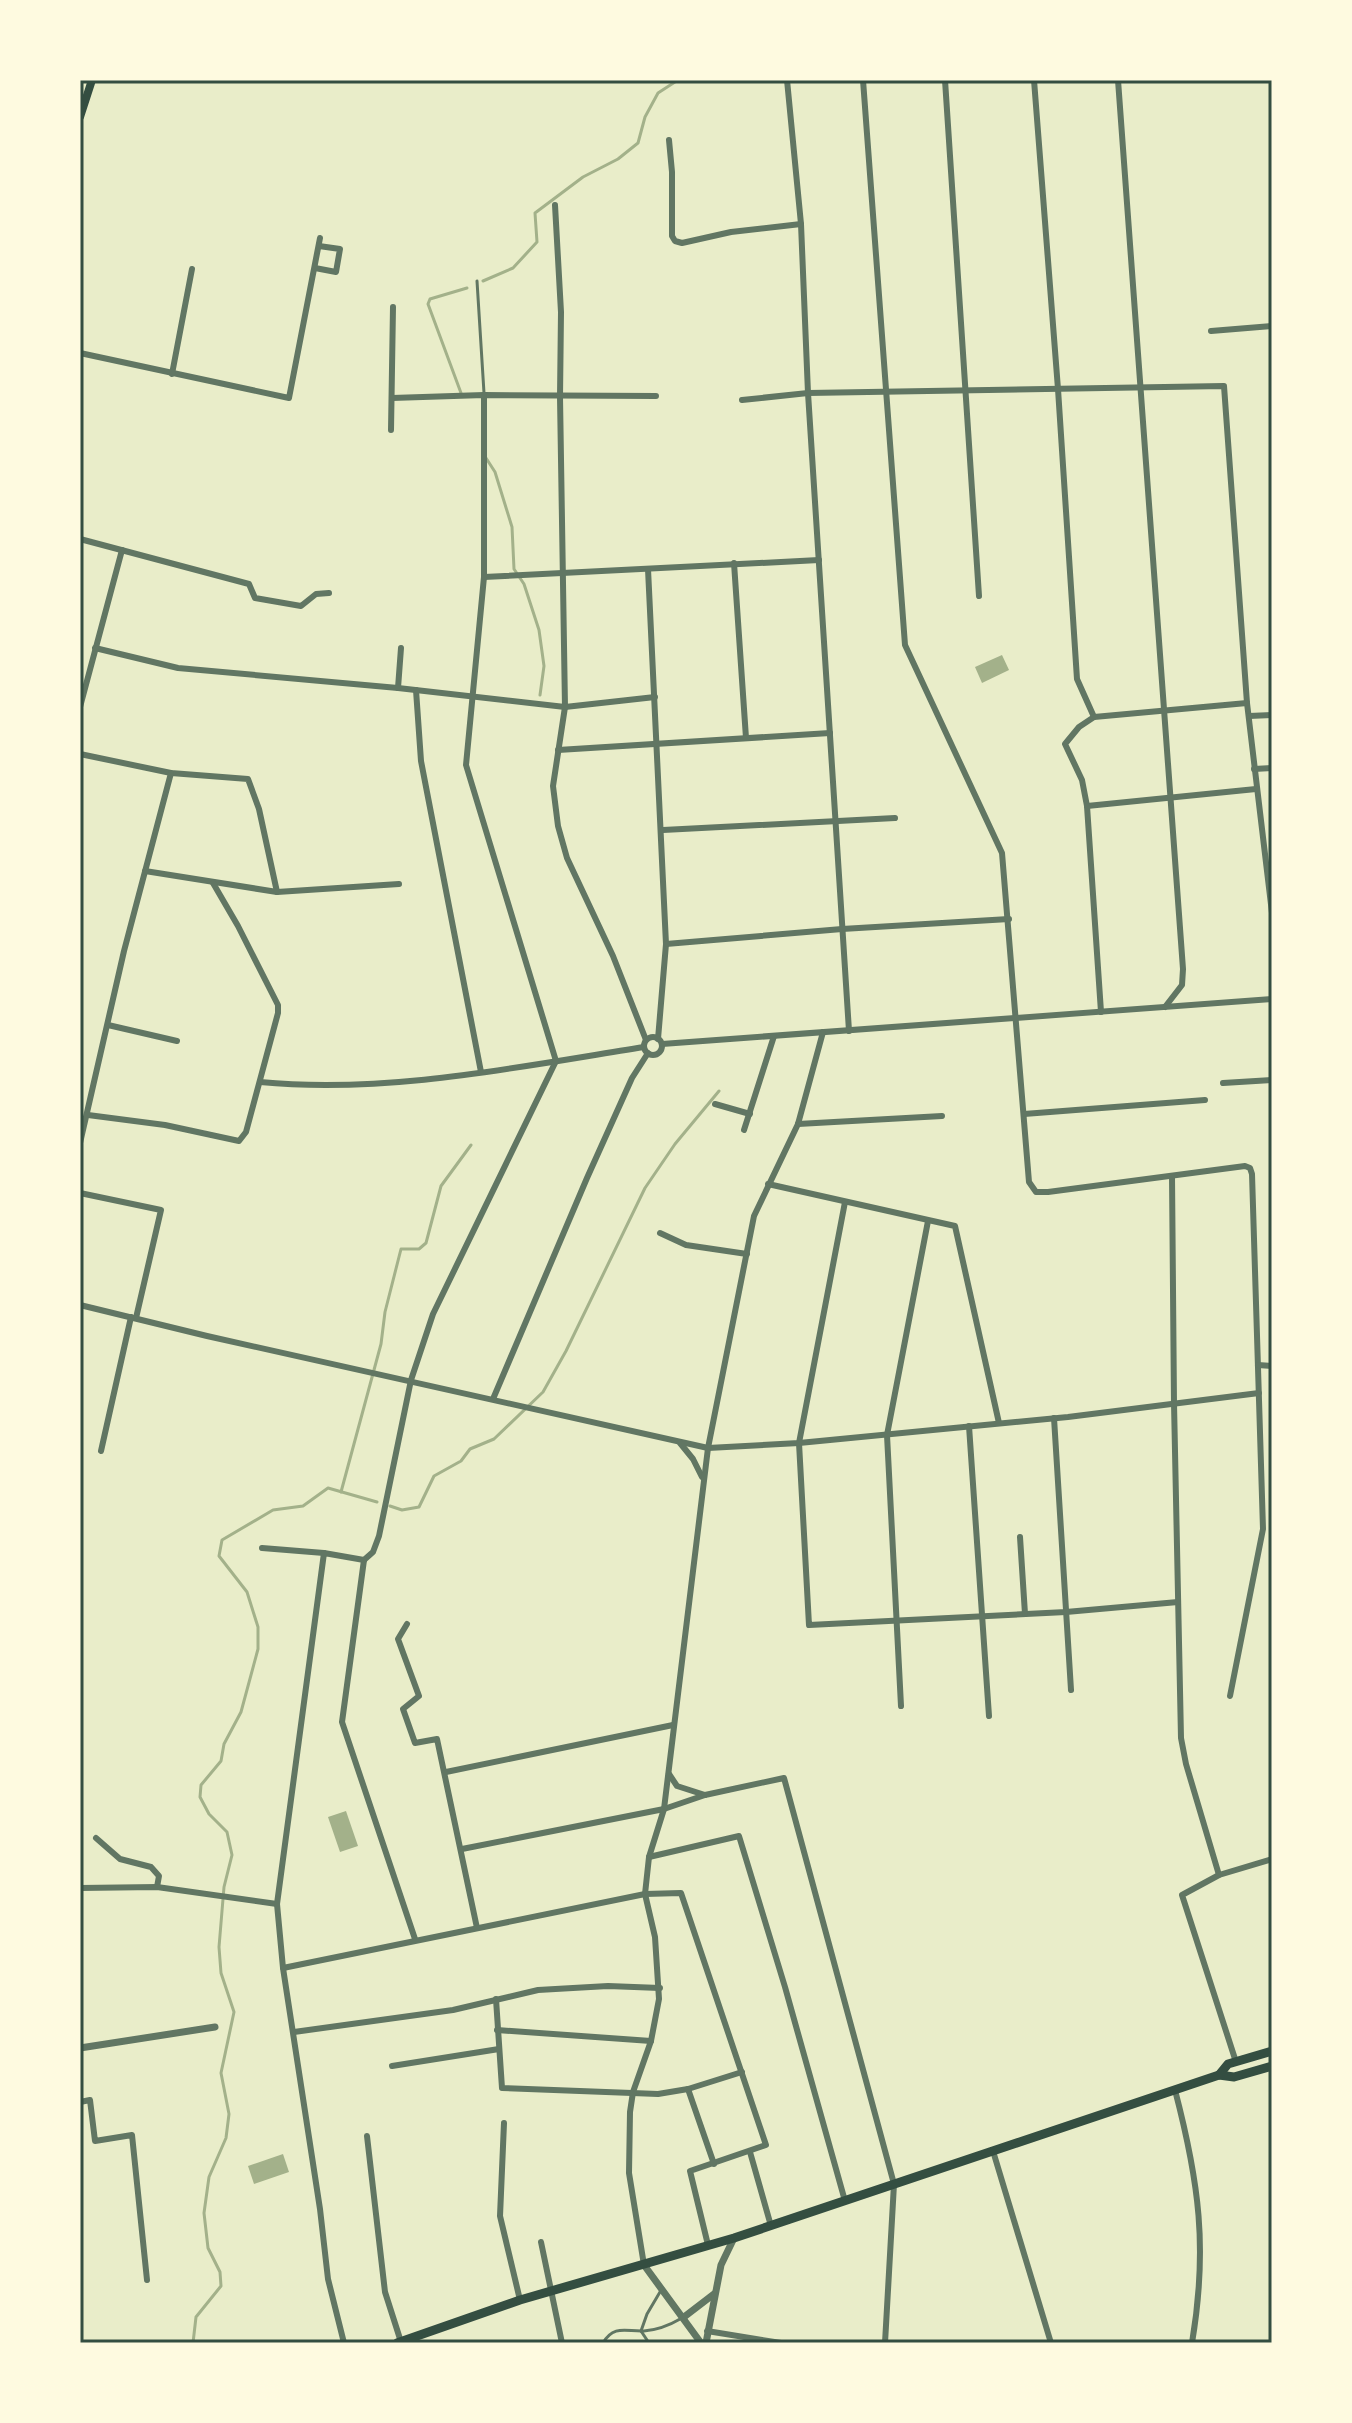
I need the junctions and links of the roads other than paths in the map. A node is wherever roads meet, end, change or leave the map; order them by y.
1 (92, 80) edge
2 (787, 80) edge
3 (863, 80) edge
4 (945, 80) edge
5 (1034, 80) edge
6 (1118, 80) edge
7 (80, 117) edge
8 (669, 140) dead end
9 (555, 205) dead end
10 (801, 224) junction
11 (315, 268) junction
12 (192, 269) dead end
13 (477, 281) dead end
14 (393, 307) dead end
15 (1272, 326) edge
16 (1211, 331) dead end
17 (80, 353) edge
18 (172, 374) junction
19 (1140, 388) junction
20 (1058, 389) junction
21 (966, 391) junction
22 (887, 392) junction
23 (808, 393) junction
24 (484, 395) junction
25 (656, 396) dead end
26 (560, 397) junction
27 (392, 398) junction
28 (742, 400) dead end
29 (391, 430) dead end
30 (80, 539) edge
31 (122, 550) junction
32 (819, 560) junction
33 (734, 563) junction
34 (648, 569) junction
35 (563, 573) junction
36 (484, 577) junction
37 (329, 593) dead end
38 (979, 596) dead end
39 (95, 648) junction
40 (401, 648) dead end
41 (398, 688) junction
42 (416, 690) junction
43 (474, 696) junction
44 (655, 697) junction
45 (1247, 703) junction
46 (80, 707) edge
47 (565, 707) junction
48 (1164, 711) junction
49 (1272, 715) edge
50 (1249, 716) junction
51 (1094, 717) junction
52 (830, 733) junction
53 (746, 738) junction
54 (657, 744) junction
55 (558, 750) junction
56 (80, 754) edge
57 (1272, 768) edge
58 (1254, 769) junction
59 (171, 773) junction
60 (1256, 789) junction
61 (1171, 797) junction
62 (1087, 806) junction
63 (895, 818) dead end
64 (835, 820) junction
65 (663, 830) junction
66 (1272, 849) edge
67 (1263, 850) junction
68 (145, 871) junction
69 (213, 883) junction
70 (399, 884) dead end
71 (277, 892) junction
72 (1272, 913) edge
73 (1009, 919) junction
74 (842, 929) junction
75 (666, 944) junction
76 (1272, 999) edge
77 (1165, 1007) junction
78 (1101, 1012) junction
79 (1015, 1018) junction
80 (108, 1025) junction
81 (849, 1031) junction
82 (823, 1032) junction
83 (774, 1036) junction
84 (177, 1041) dead end
85 (660, 1041) junction
86 (646, 1047) junction
87 (556, 1061) junction
88 (481, 1072) junction
89 (1272, 1080) edge
90 (260, 1082) junction
91 (1223, 1083) dead end
92 (1205, 1100) dead end
93 (715, 1104) dead end
94 (750, 1114) junction
95 (1024, 1114) junction
96 (88, 1115) junction
97 (942, 1116) dead end
98 (798, 1124) junction
99 (744, 1130) dead end
100 (80, 1143) edge
101 (1172, 1176) junction
102 (768, 1184) junction
103 (80, 1193) edge
104 (845, 1202) junction
105 (928, 1221) junction
106 (660, 1233) dead end
107 (747, 1254) junction
108 (80, 1305) edge
109 (133, 1317) junction
110 (1258, 1365) junction
111 (1272, 1366) edge
112 (411, 1380) junction
113 (1259, 1393) junction
114 (493, 1399) junction
115 (1174, 1403) junction
116 (1054, 1418) junction
117 (999, 1423) junction
118 (969, 1426) junction
119 (887, 1435) junction
120 (679, 1442) junction
121 (799, 1443) junction
122 (708, 1448) junction
123 (101, 1451) dead end
124 (703, 1481) junction
125 (1020, 1537) dead end
126 (262, 1548) dead end
127 (324, 1553) junction
128 (364, 1560) junction
129 (1178, 1602) junction
130 (1066, 1612) junction
131 (1025, 1614) junction
132 (982, 1615) junction
133 (897, 1621) junction
134 (407, 1624) dead end
135 (1071, 1690) dead end
136 (1230, 1696) dead end
137 (901, 1706) dead end
138 (989, 1716) dead end
139 (673, 1725) junction
140 (668, 1768) junction
141 (446, 1772) junction
142 (705, 1795) junction
143 (664, 1809) junction
144 (96, 1838) dead end
145 (462, 1849) junction
146 (649, 1857) junction
147 (1272, 1859) edge
148 (1219, 1875) junction
149 (157, 1887) junction
150 (80, 1888) edge
151 (645, 1894) junction
152 (277, 1904) junction
153 (477, 1928) junction
154 (415, 1939) junction
155 (283, 1968) junction
156 (660, 1988) junction
157 (496, 1999) junction
158 (215, 2027) dead end
159 (497, 2030) junction
160 (294, 2032) junction
161 (651, 2041) junction
162 (80, 2048) edge
163 (499, 2049) junction
164 (1272, 2051) edge
165 (1236, 2062) junction
166 (392, 2066) dead end
167 (1272, 2066) edge
168 (742, 2072) junction
169 (1219, 2075) junction
170 (688, 2089) junction
171 (1175, 2090) junction
172 (633, 2092) junction
173 (80, 2102) edge
174 (504, 2123) dead end
175 (367, 2136) dead end
176 (993, 2151) junction
177 (750, 2152) junction
178 (714, 2164) junction
179 (894, 2184) junction
180 (845, 2201) junction
181 (771, 2226) junction
182 (734, 2238) junction
183 (541, 2242) dead end
184 (708, 2245) junction
185 (644, 2265) junction
186 (147, 2280) dead end
187 (552, 2290) junction
188 (663, 2290) junction
189 (714, 2294) junction
190 (520, 2300) junction
191 (684, 2317) junction
192 (641, 2331) junction
193 (707, 2331) junction
194 (399, 2342) edge
195 (344, 2343) edge
196 (562, 2343) edge
197 (603, 2343) edge
198 (649, 2343) edge
199 (704, 2343) edge
200 (781, 2343) edge
201 (885, 2343) edge
202 (1051, 2343) edge
203 (1192, 2343) edge

1 - 7 main road
2 - 10 street
3 - 22 street
4 - 21 street
5 - 20 street
6 - 19 street
8 - 10 street
9 - 26 street
10 - 23 street
11 - 11 street
11 - 18 street
12 - 18 street
13 - 24 lane
14 - 27 street
15 - 16 street
17 - 18 street
19 - 20 street
19 - 45 street
19 - 48 street
20 - 21 street
20 - 51 street
21 - 22 street
21 - 38 street
22 - 23 street
22 - 73 street
23 - 28 street
23 - 32 street
24 - 26 street
24 - 27 street
24 - 36 street
25 - 26 street
26 - 35 street
27 - 29 street
30 - 31 street
31 - 37 street
31 - 39 street
32 - 33 street
32 - 52 street
33 - 34 street
33 - 53 street
34 - 35 street
34 - 44 street
35 - 36 street
35 - 47 street
36 - 43 street
39 - 41 street
39 - 46 street
40 - 41 street
41 - 42 street
42 - 43 street
42 - 88 street
43 - 47 street
43 - 87 street
44 - 47 street
44 - 54 street
45 - 48 street
45 - 50 street
47 - 55 street
48 - 51 street
48 - 61 street
49 - 50 street
50 - 58 street
51 - 62 street
52 - 53 street
52 - 64 street
53 - 54 street
54 - 55 street
54 - 65 street
55 - 86 street
56 - 59 street
57 - 58 street
58 - 60 street
59 - 68 street
59 - 71 street
60 - 61 street
60 - 67 street
61 - 62 street
61 - 77 street
62 - 78 street
63 - 64 street
64 - 65 street
64 - 74 street
65 - 75 street
66 - 67 street
67 - 72 street
68 - 69 street
68 - 80 street
69 - 71 street
69 - 90 street
70 - 71 street
73 - 74 street
73 - 79 street
74 - 75 street
74 - 81 street
75 - 85 street
76 - 77 street
77 - 78 street
78 - 79 street
79 - 81 street
79 - 95 street
80 - 84 street
80 - 96 street
81 - 82 street
82 - 83 street
82 - 98 street
83 - 85 street
83 - 94 street
85 - 86 street
85 - 86 street
86 - 87 street
86 - 114 street
87 - 88 street
87 - 112 street
88 - 90 street
89 - 91 street
90 - 96 street
92 - 95 street
93 - 94 street
94 - 99 street
95 - 101 street
96 - 100 street
97 - 98 street
98 - 102 street
101 - 110 street
101 - 115 street
102 - 104 street
102 - 107 street
103 - 109 street
104 - 105 street
104 - 121 street
105 - 117 street
105 - 119 street
106 - 107 street
107 - 122 street
108 - 109 street
109 - 112 street
109 - 123 street
110 - 111 street
110 - 113 street
112 - 114 street
112 - 128 street
113 - 115 street
113 - 136 street
114 - 120 street
115 - 116 street
115 - 129 street
116 - 117 street
116 - 130 street
117 - 118 street
118 - 119 street
118 - 132 street
119 - 121 street
119 - 133 street
120 - 122 street
120 - 124 street
121 - 122 street
121 - 133 street
122 - 124 street
124 - 139 street
125 - 131 street
126 - 127 street
127 - 128 street
127 - 152 street
128 - 154 street
129 - 130 street
129 - 148 street
130 - 131 street
130 - 135 street
131 - 132 street
132 - 133 street
132 - 138 street
133 - 137 street
134 - 141 street
139 - 140 street
139 - 141 street
140 - 142 street
140 - 143 street
141 - 145 street
142 - 143 street
142 - 179 street
143 - 145 street
143 - 146 street
144 - 149 street
145 - 153 street
146 - 151 street
146 - 180 street
147 - 148 street
148 - 165 street
149 - 150 street
149 - 152 street
151 - 153 street
151 - 156 street
151 - 168 street
152 - 155 street
153 - 154 street
154 - 155 street
155 - 160 street
156 - 157 street
156 - 161 street
157 - 159 street
157 - 160 street
158 - 162 street
159 - 161 street
159 - 163 street
160 - 195 street
161 - 172 street
163 - 166 street
163 - 172 street
164 - 165 main road
165 - 169 main road
167 - 169 main road
168 - 170 street
168 - 177 street
169 - 171 main road
170 - 172 street
170 - 178 street
171 - 176 main road
171 - 203 street
172 - 185 street
173 - 186 street
174 - 190 street
175 - 194 street
176 - 179 main road
176 - 202 street
177 - 178 street
177 - 181 street
178 - 184 street
179 - 180 main road
179 - 201 street
180 - 181 main road
181 - 182 main road
182 - 184 main road
182 - 189 street
183 - 187 street
184 - 185 main road
185 - 187 main road
185 - 188 street
187 - 190 main road
187 - 196 street
188 - 191 street
188 - 192 lane
189 - 191 street
189 - 193 street
190 - 194 main road
191 - 192 lane
191 - 199 street
192 - 197 lane
192 - 198 lane
193 - 199 street
193 - 200 street

